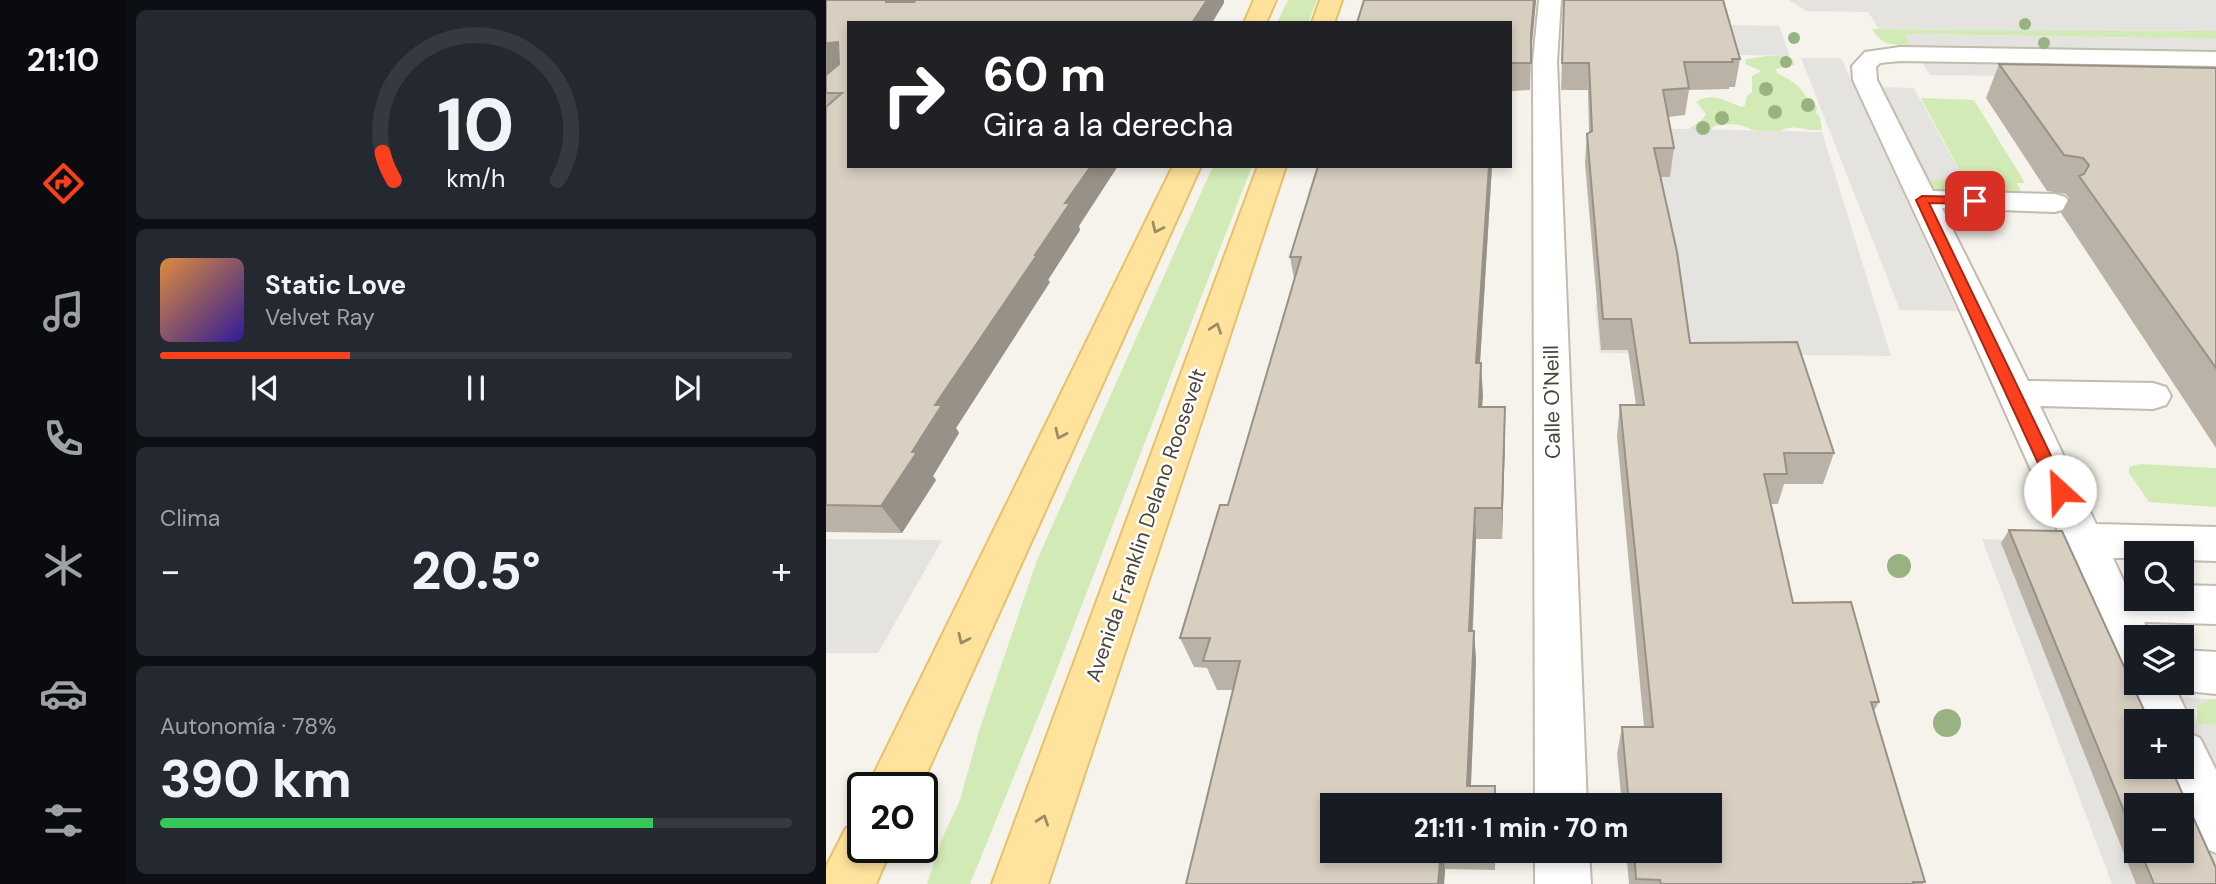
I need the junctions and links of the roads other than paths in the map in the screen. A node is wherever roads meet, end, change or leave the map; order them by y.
1 (1265, 0) edge
2 (1331, 0) edge
3 (1550, 0) edge
4 (1256, 21) edge
5 (1324, 21) edge
6 (2216, 59) edge
7 (1186, 168) edge
8 (1271, 168) edge
9 (1922, 200) junction
10 (2055, 203) dead end
11 (2015, 393) junction
12 (2153, 396) dead end
13 (2082, 540) junction
14 (2216, 544) edge
15 (2112, 602) junction
16 (2216, 605) edge
17 (2124, 628) edge
18 (2194, 672) edge
19 (2216, 673) edge
20 (901, 772) edge
21 (2193, 779) edge
22 (1561, 793) edge
23 (2216, 826) edge
24 (857, 863) edge
25 (1562, 863) edge
26 (847, 884) edge
27 (1020, 884) edge
28 (1563, 884) edge

1 - 4 main road
2 - 5 main road
3 - 22 street, Calle O'Neill
6 - 9 street
7 -> 20 main road
27 -> 8 main road, Avenida Franklin Delano Roosevelt
9 - 10 street
9 - 11 street
11 - 12 street
11 - 13 street
13 - 14 street
13 - 15 street
15 - 16 street
15 - 17 street
18 - 19 street
21 - 23 street
24 - 26 main road
25 - 28 street

